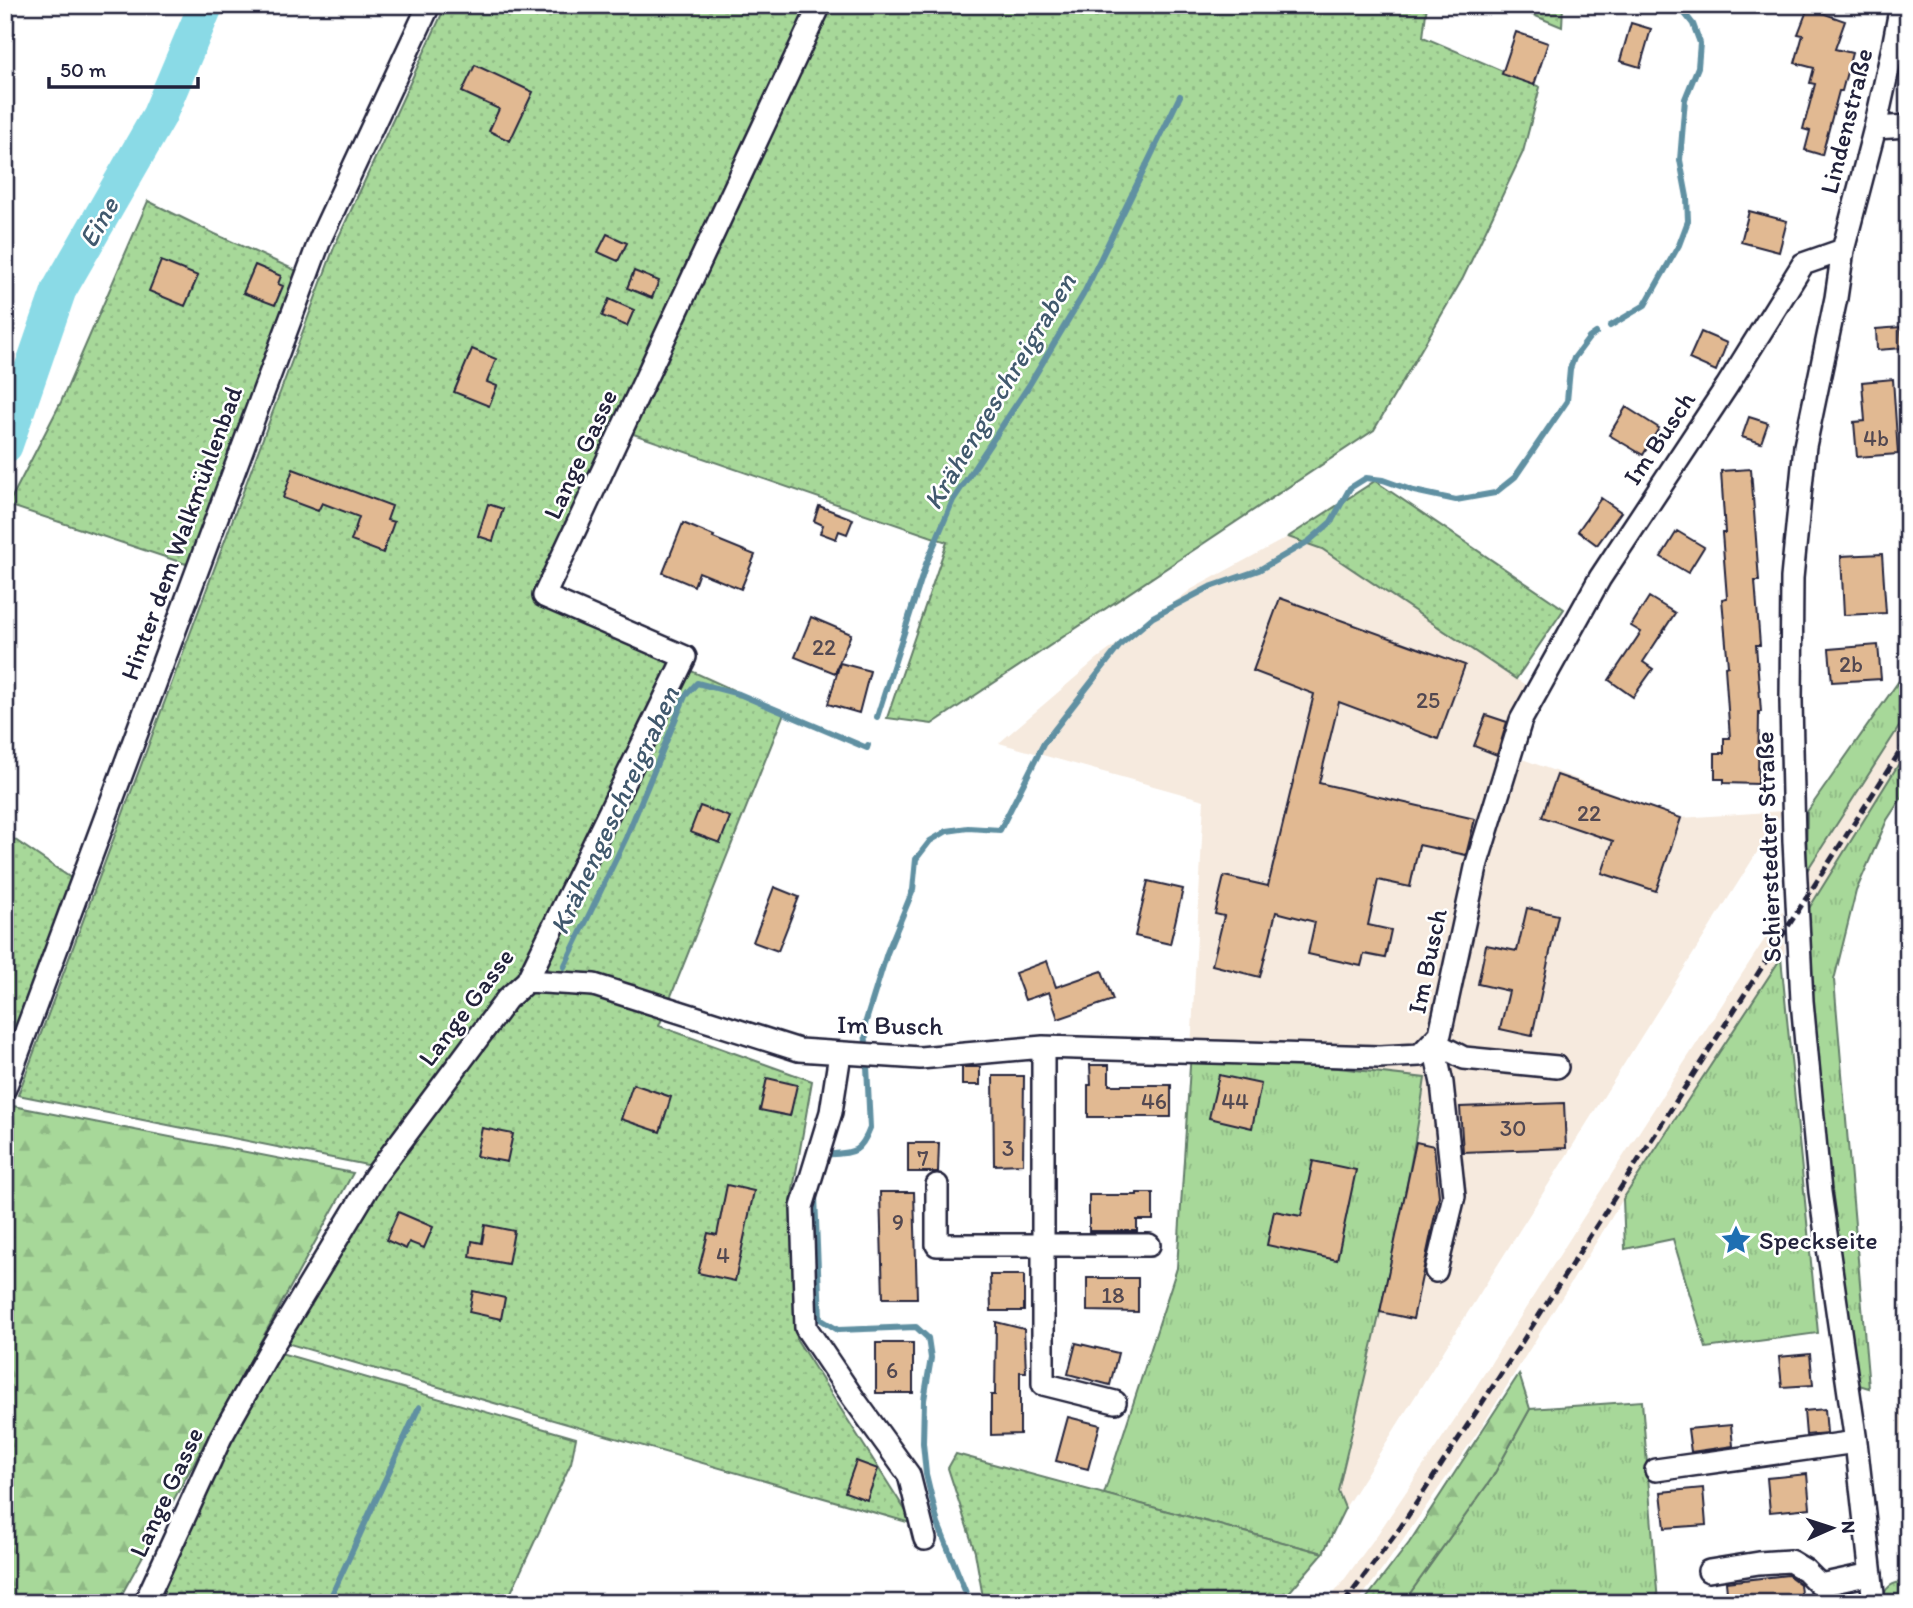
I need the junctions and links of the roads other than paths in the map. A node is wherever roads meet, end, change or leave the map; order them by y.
1 (429, 5) edge
2 (820, 5) edge
3 (1900, 5) edge
4 (1900, 49) edge
5 (1908, 126) edge
6 (1875, 128) junction
7 (1843, 250) junction
8 (527, 981) junction
9 (1433, 1042) junction
10 (1043, 1047) junction
11 (855, 1055) junction
12 (1557, 1067) dead end
13 (5, 1088) edge
14 (937, 1185) dead end
15 (1042, 1245) junction
16 (1149, 1245) dead end
17 (1436, 1271) dead end
18 (1115, 1402) dead end
19 (1856, 1442) junction
20 (1656, 1470) dead end
21 (925, 1539) dead end
22 (1709, 1571) dead end
23 (1871, 1574) junction
24 (145, 1603) edge
25 (1874, 1603) edge

1 - 13 street, Hinter dem Walkmühlenbad
2 - 8 street, Lange Gasse
3 - 4 street, Lindenstraße
4 - 6 street, Lindenstraße
5 - 6 street
6 - 7 street, Lindenstraße
7 - 9 street, Im Busch
7 - 19 street, Schierstedter Straße
8 - 11 street, Im Busch
8 - 24 street, Lange Gasse
9 - 10 street, Im Busch
9 - 12 street
9 - 17 street
10 - 11 street, Im Busch
10 - 15 street
11 - 21 street
14 - 15 street
15 - 16 street
15 - 18 street
19 - 20 street
19 - 23 street, Schierstedter Straße
22 - 23 street
23 - 25 street, Schierstedter Straße

